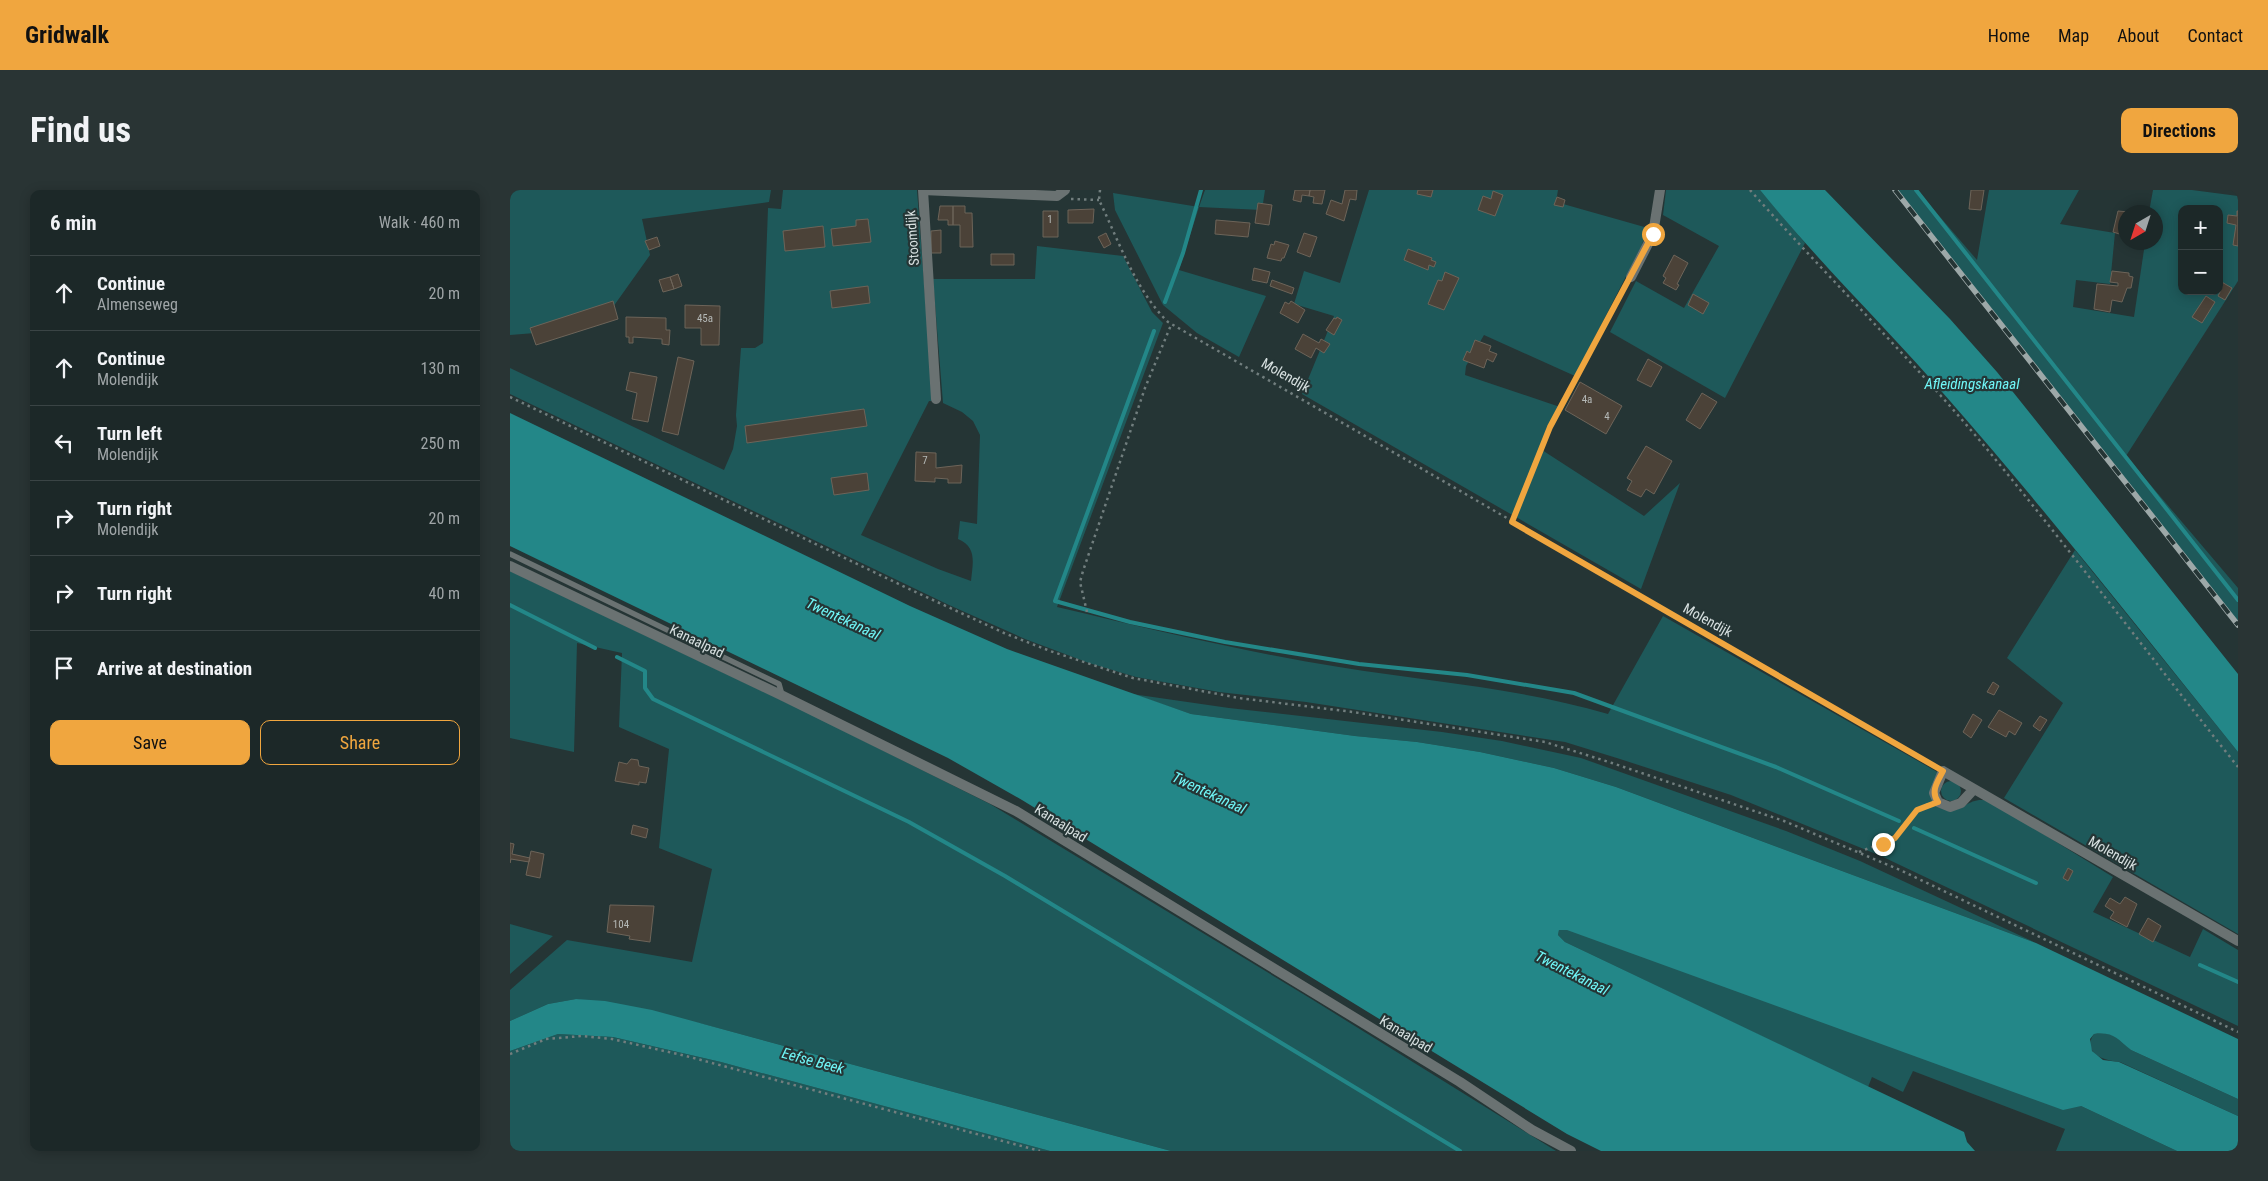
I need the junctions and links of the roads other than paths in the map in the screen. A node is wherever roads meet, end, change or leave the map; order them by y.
1 (1660, 190) edge
2 (1061, 193) edge
3 (1631, 277) road end
4 (936, 399) dead end
5 (510, 554) edge
6 (510, 566) edge
7 (783, 696) junction
8 (1974, 789) junction
9 (2238, 941) edge
10 (1571, 1151) edge

1 - 3 street
2 - 4 street, Stoomdijk
5 - 7 lane
6 - 7 street, Kanaalpad
7 - 10 street, Kanaalpad
8 - 8 street, Molendijk
8 - 9 street, Molendijk

